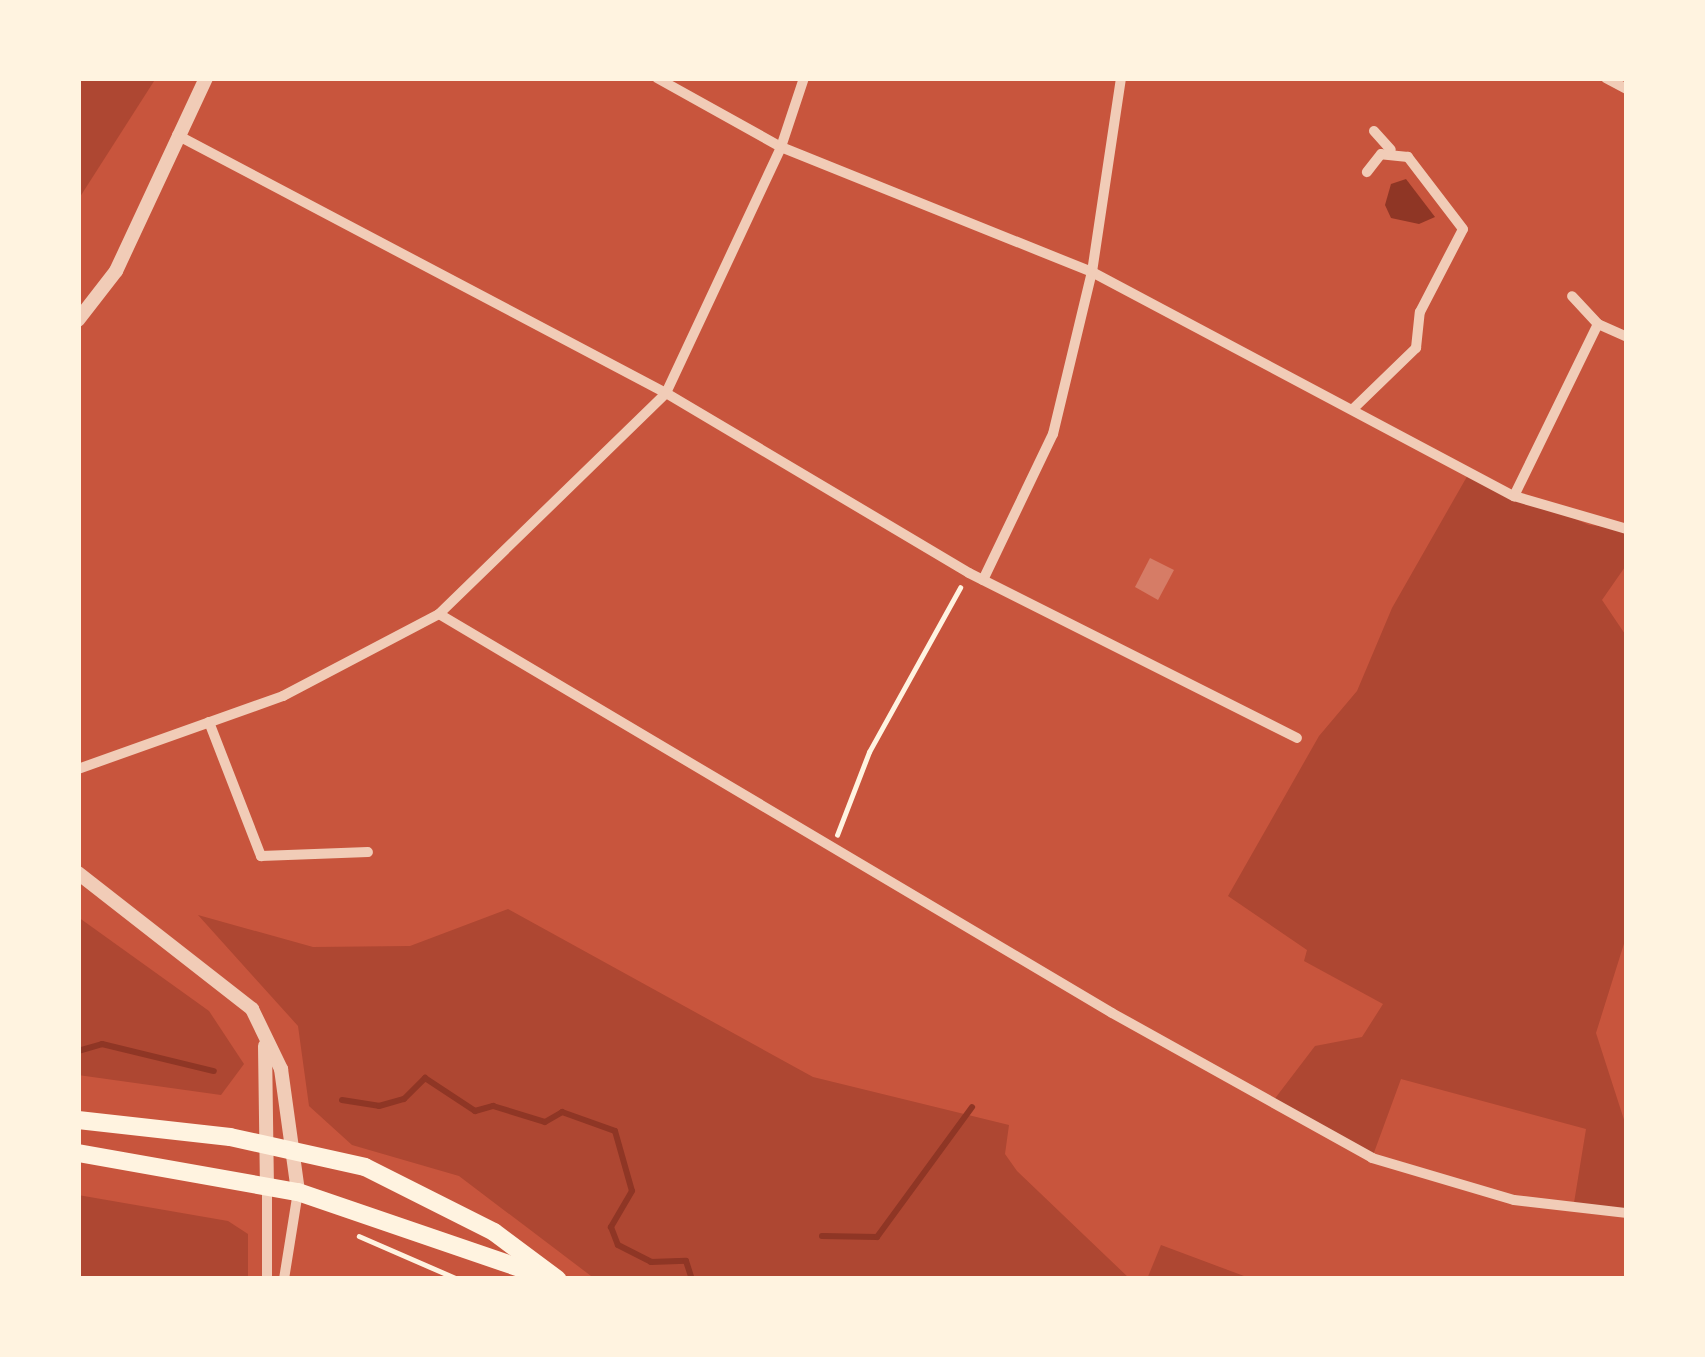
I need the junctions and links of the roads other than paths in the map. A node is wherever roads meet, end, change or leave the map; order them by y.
1 (206, 78) edge
2 (657, 78) edge
3 (804, 78) edge
4 (1120, 78) edge
5 (1606, 78) edge
6 (1627, 89) edge
7 (1374, 131) dead end
8 (177, 135) junction
9 (781, 147) junction
10 (1391, 150) junction
11 (1367, 172) dead end
12 (1093, 272) junction
13 (1572, 296) dead end
14 (78, 320) edge
15 (1598, 324) junction
16 (1627, 337) edge
17 (666, 393) junction
18 (1353, 409) junction
19 (1514, 496) junction
20 (1627, 529) edge
21 (983, 580) junction
22 (439, 614) junction
23 (209, 722) junction
24 (1297, 738) dead end
25 (78, 769) edge
26 (368, 852) dead end
27 (78, 873) edge
28 (265, 1035) junction
29 (78, 1120) edge
30 (267, 1144) junction
31 (294, 1149) junction
32 (78, 1153) edge
33 (267, 1184) junction
34 (298, 1192) junction
35 (1627, 1213) edge
36 (267, 1279) edge
37 (284, 1279) edge
38 (556, 1279) edge

1 - 8 street
2 - 9 street
3 - 9 street
4 - 12 street
5 - 6 street
7 - 10 street
8 - 14 street
8 - 17 street
9 - 12 street
9 - 17 street
10 - 11 street
10 - 18 street
12 - 18 street
12 - 21 street
13 - 15 street
15 - 16 street
15 - 19 street
17 - 21 street
17 - 22 street
18 - 19 street
19 - 20 street
21 - 24 street
22 - 23 street
22 - 35 street
23 - 25 street
23 - 26 street
27 - 28 street
28 - 30 street
28 - 31 street
29 - 30 highway
30 - 31 highway
30 - 33 street
31 - 34 street
31 - 38 highway
32 - 33 highway
33 - 34 highway
33 - 36 street
34 - 37 street
34 - 38 highway

